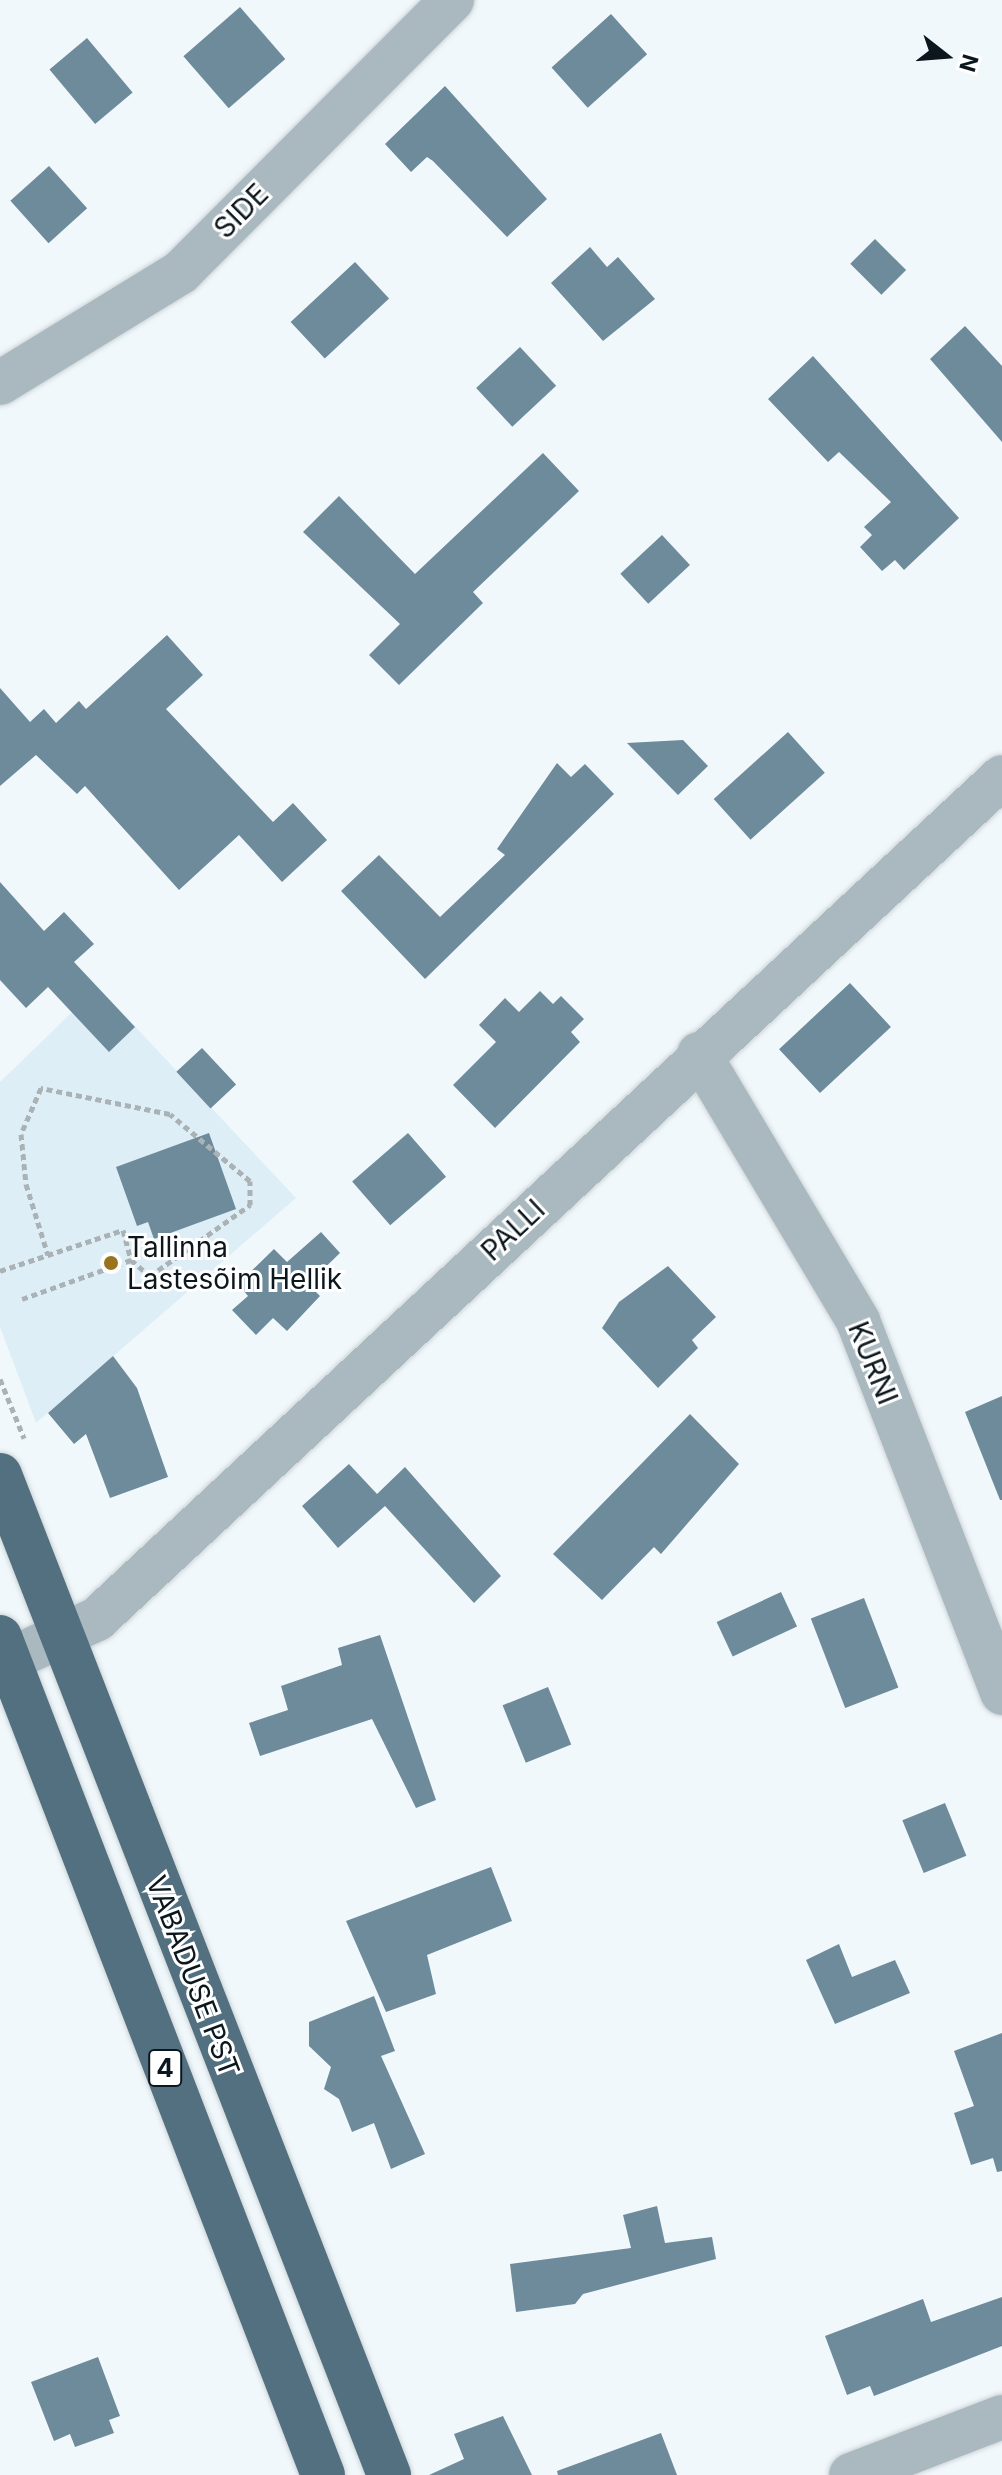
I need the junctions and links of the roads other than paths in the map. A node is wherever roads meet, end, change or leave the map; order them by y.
1 (452, 0) edge
2 (0, 383) edge
3 (1002, 777) edge
4 (699, 1054) junction
5 (0, 1475) edge
6 (64, 1637) junction
7 (4, 1649) edge
8 (1002, 1693) edge
9 (1002, 2417) edge
10 (323, 2475) edge
11 (389, 2475) edge
12 (851, 2475) edge

1 - 2 street, SIDE
3 - 4 street, PALLI
4 - 6 street, PALLI
4 - 8 street, KURNI
5 - 6 highway, VABADUSE PST / 4
6 - 7 street, PALLI
6 - 11 highway, VABADUSE PST / 4
7 - 10 highway, VABADUSE PST / 4
9 - 12 street

